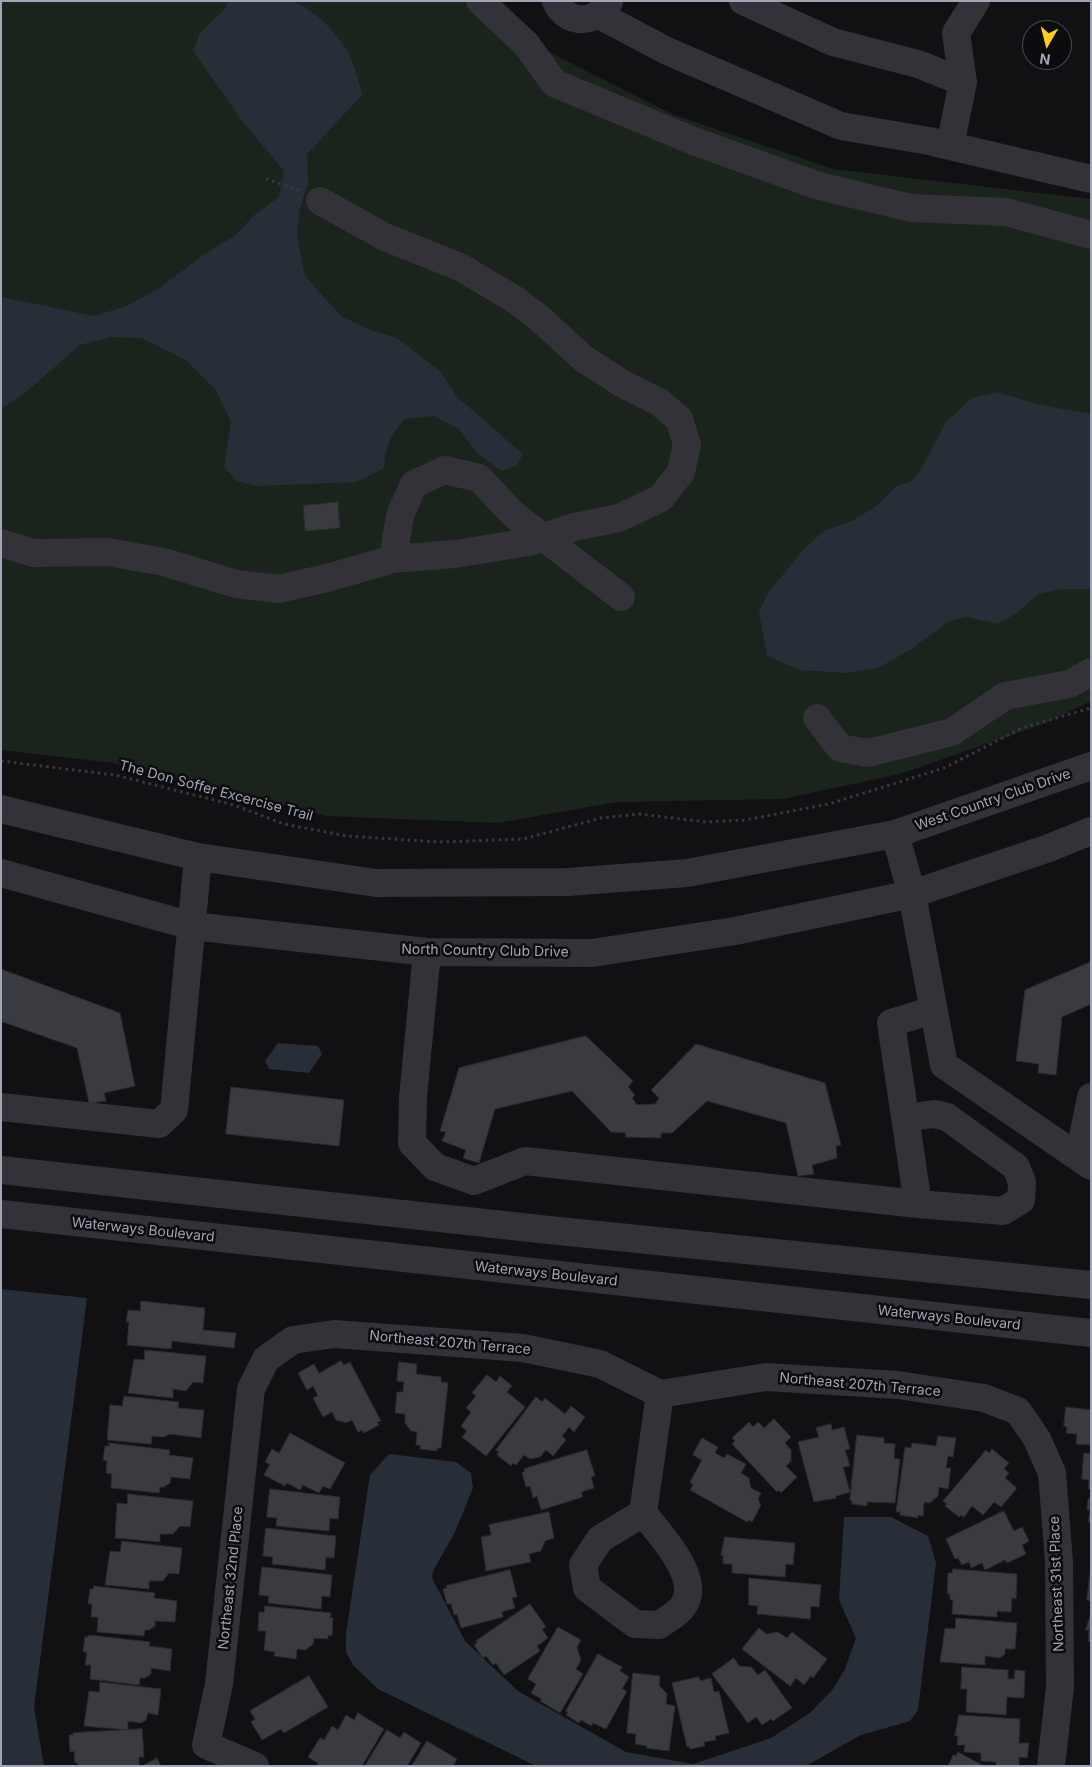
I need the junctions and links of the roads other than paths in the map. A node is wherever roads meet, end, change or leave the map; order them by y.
1 (480, 1) edge
2 (556, 1) edge
3 (743, 1) edge
4 (976, 1) edge
5 (604, 8) edge
6 (963, 82) junction
7 (950, 146) junction
8 (1091, 179) edge
9 (320, 201) road end
10 (1091, 235) edge
11 (544, 537) junction
12 (1, 543) edge
13 (393, 559) junction
14 (621, 597) dead end
15 (1091, 672) edge
16 (818, 718) dead end
17 (1091, 766) edge
18 (1, 809) edge
19 (1091, 831) edge
20 (895, 834) junction
21 (198, 858) junction
22 (1, 873) edge
23 (912, 894) junction
24 (192, 926) junction
25 (427, 952) junction
26 (933, 1010) junction
27 (1091, 1097) edge
28 (1, 1107) edge
29 (905, 1118) junction
30 (1085, 1162) edge
31 (1, 1170) edge
32 (918, 1204) junction
33 (1, 1214) edge
34 (1091, 1285) edge
35 (1091, 1333) edge
36 (266, 1359) joint
37 (660, 1394) junction
38 (1018, 1411) joint
39 (643, 1513) dead end
40 (255, 1766) edge
41 (1050, 1766) edge

1 - 10 street
2 - 5 street
3 - 6 street
4 - 6 street
5 - 7 street
6 - 7 street
7 - 8 street
9 - 11 street
11 - 13 street
11 - 13 street
11 - 14 street
12 - 13 street
15 - 16 street
17 - 20 street, West Country Club Drive
18 - 21 street
19 - 23 street
20 - 21 street
20 - 23 street
21 - 24 street
22 - 24 street, North Country Club Drive
23 - 25 street, North Country Club Drive
23 - 26 street
24 - 25 street, North Country Club Drive
24 - 28 street
25 - 32 street
26 - 29 street
26 - 30 street
27 - 30 street
29 - 32 street
29 - 32 street
31 - 34 street
33 - 35 street, Waterways Boulevard
36 - 37 street, Northeast 207th Terrace
36 - 40 street, Northeast 32nd Place
37 - 38 street, Northeast 207th Terrace
37 - 39 street
38 - 41 street, Northeast 31st Place

